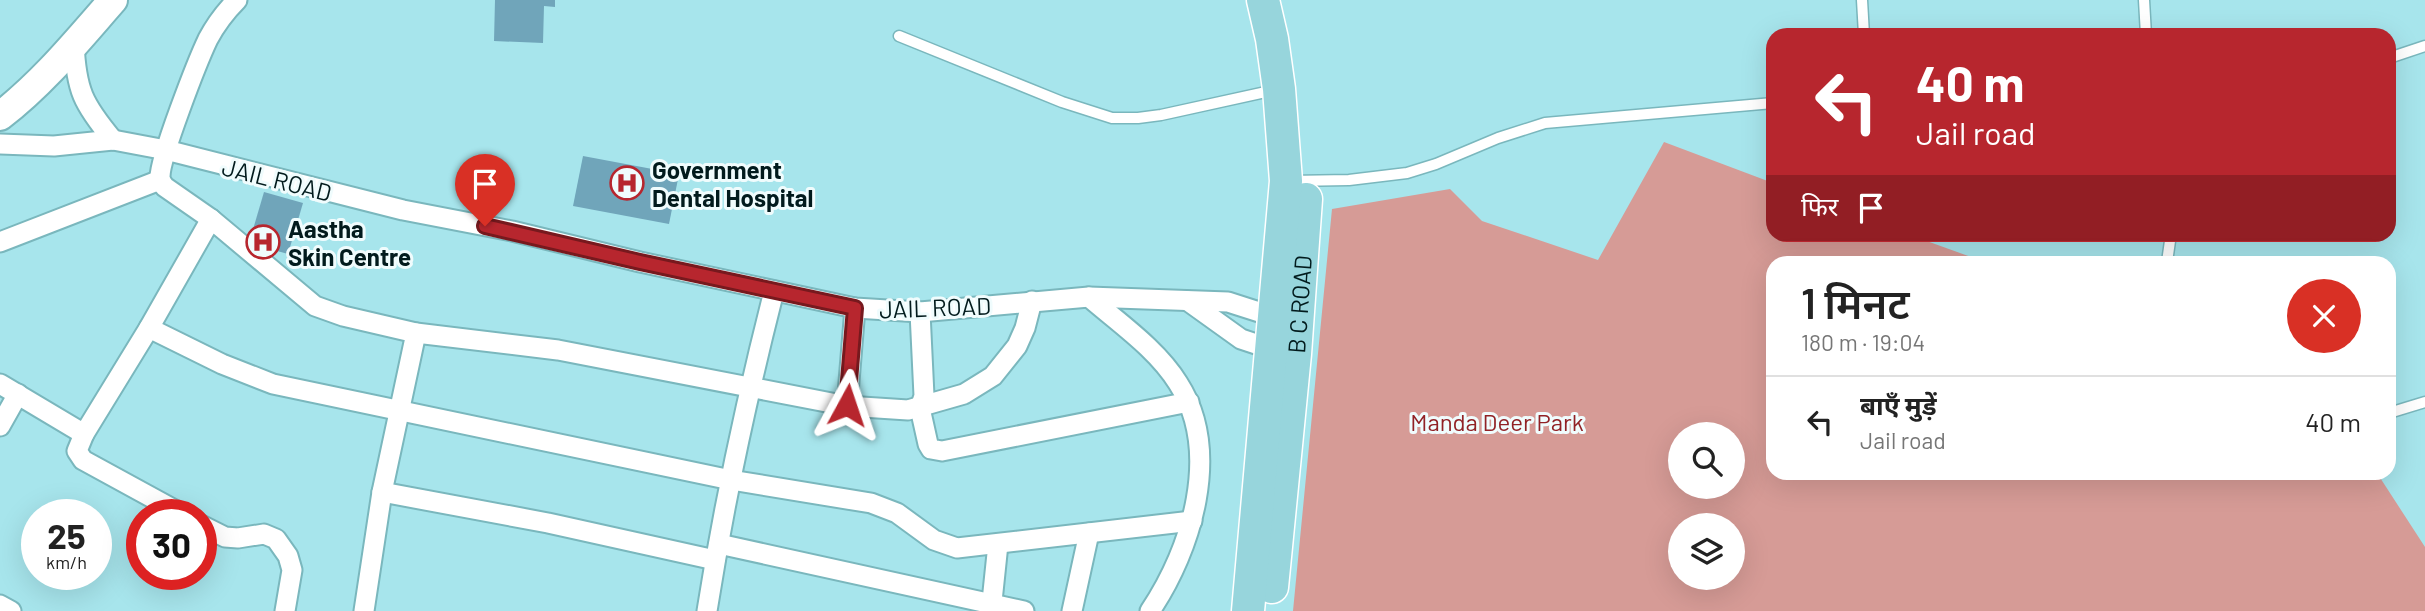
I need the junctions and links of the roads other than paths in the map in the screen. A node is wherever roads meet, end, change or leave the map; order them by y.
1 (113, 0) edge
2 (237, 0) edge
3 (1263, 0) edge
4 (1285, 0) edge
5 (1862, 0) edge
6 (2144, 0) edge
7 (1864, 28) edge
8 (2146, 28) edge
9 (899, 36) dead end
10 (74, 43) junction
11 (2425, 46) edge
12 (2396, 56) edge
13 (1279, 89) junction
14 (1766, 104) edge
15 (0, 116) edge
16 (113, 140) junction
17 (0, 144) edge
18 (166, 150) junction
19 (160, 180) junction
20 (1296, 181) junction
21 (211, 219) junction
22 (0, 242) edge
23 (774, 291) junction
24 (1089, 297) junction
25 (1187, 300) junction
26 (1032, 301) junction
27 (855, 308) junction
28 (920, 312) junction
29 (1286, 320) junction
30 (149, 328) junction
31 (416, 333) junction
32 (1283, 352) junction
33 (0, 384) edge
34 (749, 388) junction
35 (18, 394) junction
36 (1189, 402) junction
37 (2425, 402) edge
38 (847, 405) junction
39 (920, 408) junction
40 (400, 410) junction
41 (2396, 411) edge
42 (0, 426) edge
43 (84, 434) junction
44 (730, 480) junction
45 (382, 492) junction
46 (154, 499) edge
47 (1192, 521) junction
48 (217, 533) edge
49 (1089, 533) junction
50 (998, 544) junction
51 (717, 552) junction
52 (0, 605) edge
53 (991, 608) edge
54 (11, 611) edge
55 (285, 611) edge
56 (364, 611) edge
57 (708, 611) edge
58 (1024, 611) edge
59 (1072, 611) edge
60 (1150, 611) edge
61 (1248, 611) edge
62 (1270, 611) edge

1 - 10 main road
2 - 18 street
3 - 13 main road
4 - 20 main road
5 - 7 lane
6 - 8 lane
9 - 13 lane
10 - 15 main road
10 - 16 street
11 - 12 lane
13 - 20 main road
14 - 20 lane
16 - 17 street, JAIL ROAD
16 - 18 street, JAIL ROAD
18 - 19 street
18 - 23 street, JAIL ROAD
19 - 21 street
19 - 22 street
20 - 29 main road
21 - 30 street
21 - 31 street
23 - 27 street, JAIL ROAD
23 - 34 street
24 - 25 street, JAIL ROAD
24 - 26 street, JAIL ROAD
24 - 36 street
25 - 29 street, JAIL ROAD
25 - 32 street
26 - 28 street, JAIL ROAD
26 - 39 street
27 - 28 street, JAIL ROAD
27 - 38 street
28 - 39 street
29 - 32 main road
30 - 40 street
30 - 43 street
31 - 34 street
31 - 40 street
32 - 61 main road
32 - 62 main road, B C ROAD
33 - 35 street
34 - 38 street
34 - 44 street
35 - 42 street
35 - 43 street
36 - 39 street
36 - 47 street
37 - 41 lane
38 - 39 street
40 - 44 street
40 - 45 street
43 - 46 street
44 - 50 street
44 - 51 street
45 - 51 street
45 - 56 street
47 - 49 street
47 - 60 street
48 - 55 street
49 - 50 street
49 - 59 street
50 - 53 street
51 - 53 street
51 - 57 street
52 - 54 street
53 - 58 street

